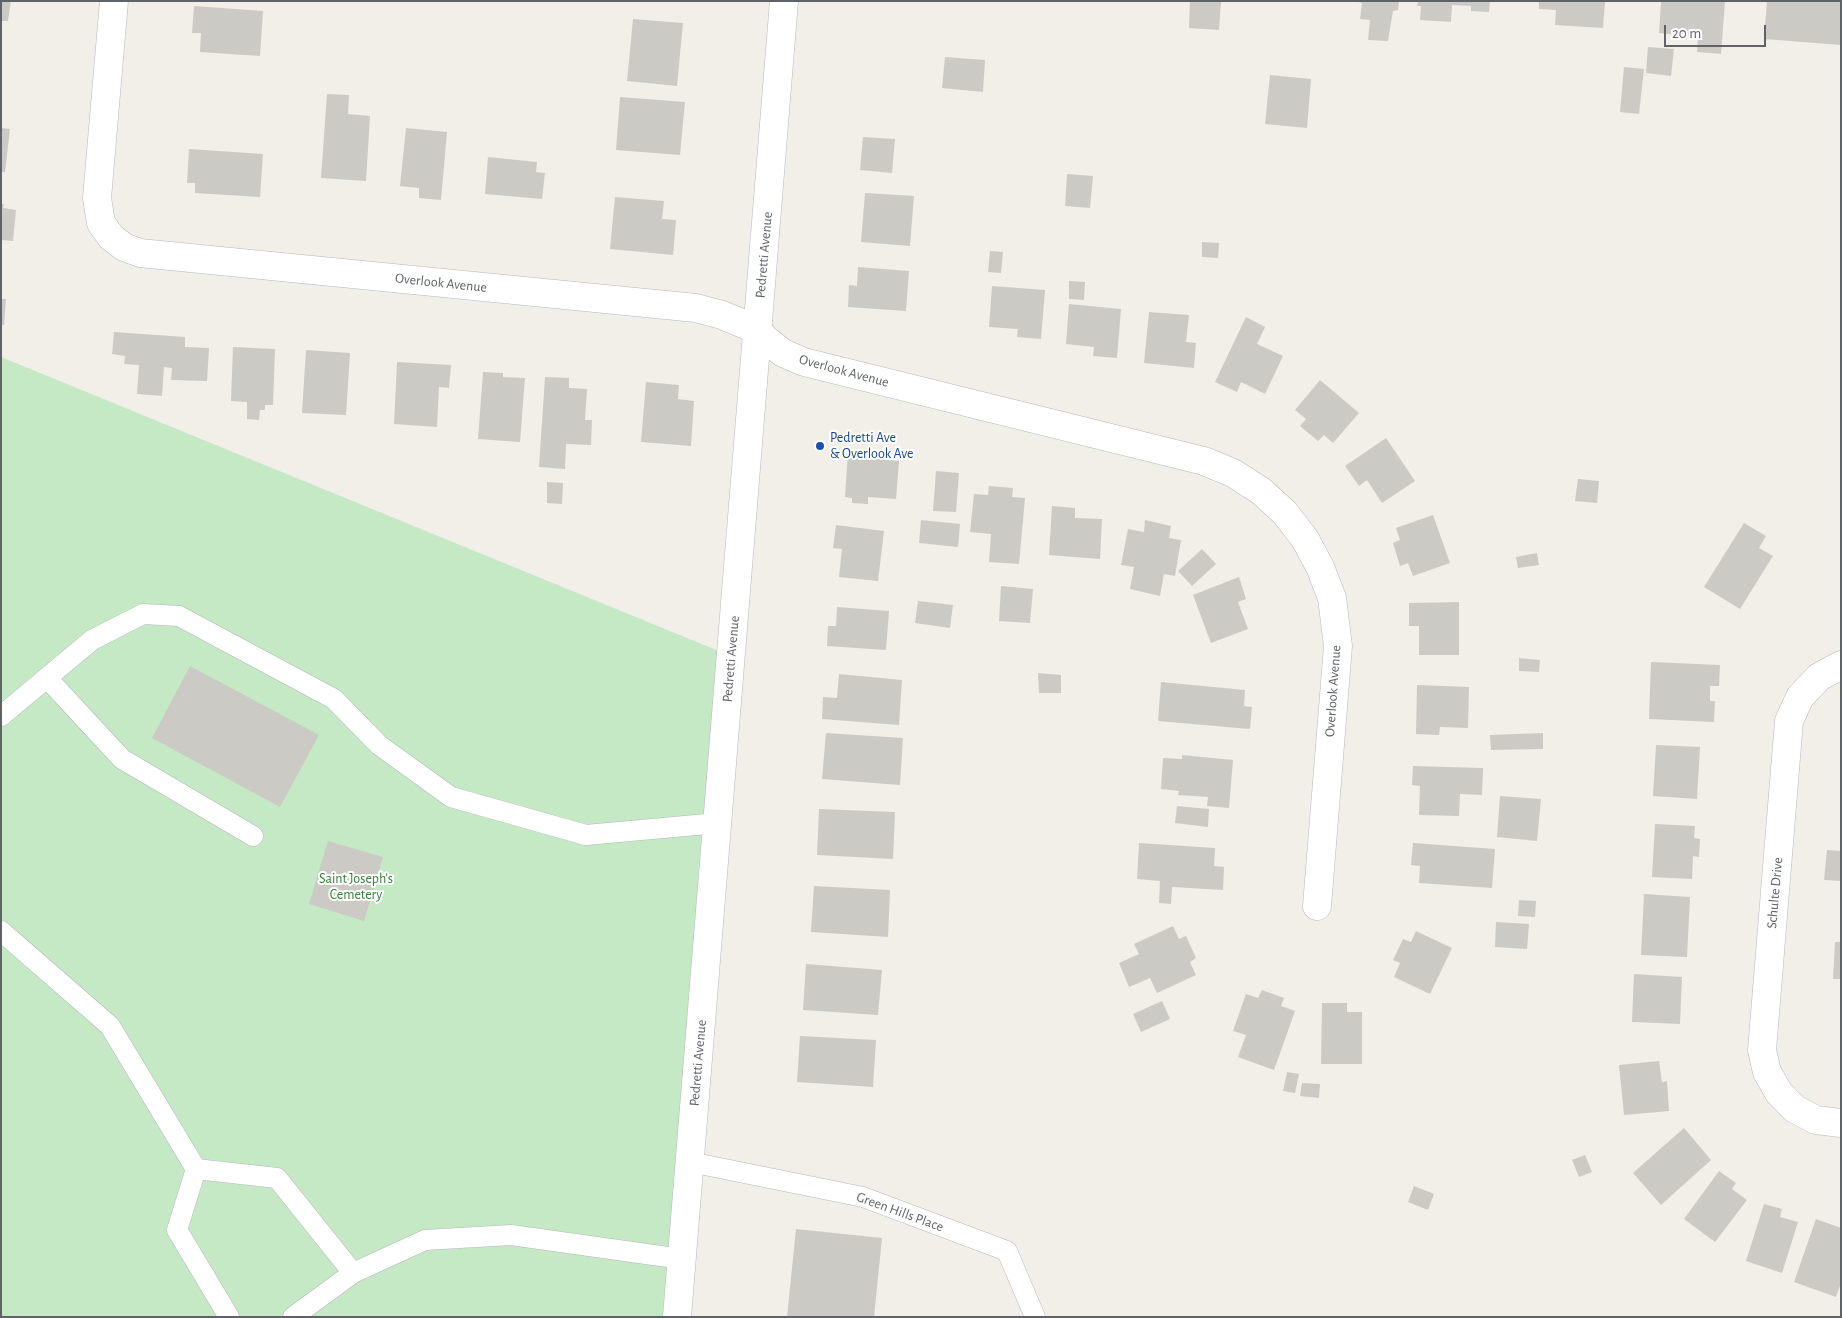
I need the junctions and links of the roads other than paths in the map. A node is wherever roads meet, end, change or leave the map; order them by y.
1 (114, 1) edge
2 (784, 1) edge
3 (758, 330) junction
4 (1841, 665) edge
5 (47, 678) junction
6 (1, 716) edge
7 (718, 823) junction
8 (253, 836) dead end
9 (1317, 906) dead end
10 (1, 931) edge
11 (1828, 1122) edge
12 (690, 1162) junction
13 (196, 1169) junction
14 (682, 1259) junction
15 (353, 1273) junction
16 (229, 1317) edge
17 (293, 1317) edge
18 (677, 1317) edge
19 (1035, 1317) edge

1 - 3 street, Overlook Avenue
2 - 3 street, Pedretti Avenue
3 - 7 street, Pedretti Avenue
3 - 9 street, Overlook Avenue
4 - 11 street, Schulte Drive
5 - 6 lane
5 - 7 lane
5 - 8 lane
7 - 12 street, Pedretti Avenue
10 - 13 lane
12 - 14 street, Pedretti Avenue
12 - 19 lane, Green Hills Place
13 - 15 lane
13 - 16 lane
14 - 15 lane
14 - 18 street, Pedretti Avenue
15 - 17 lane

